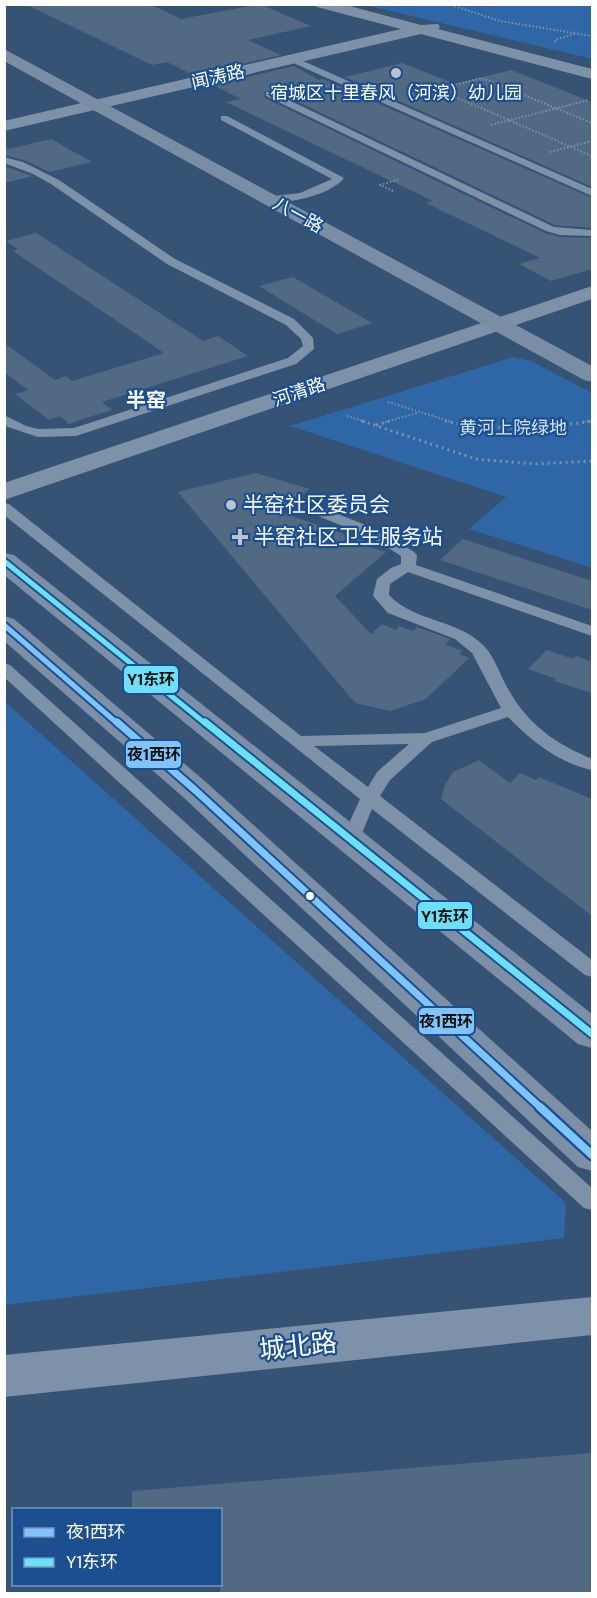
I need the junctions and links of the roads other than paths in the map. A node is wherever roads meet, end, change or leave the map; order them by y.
1 (322, 4) edge
2 (349, 5) edge
3 (426, 29) junction
4 (4, 37) edge
5 (4, 54) edge
6 (294, 60) junction
7 (592, 67) edge
8 (592, 74) edge
9 (269, 94) dead end
10 (123, 99) junction
11 (98, 105) junction
12 (224, 118) dead end
13 (4, 126) edge
14 (4, 160) edge
15 (297, 193) junction
16 (592, 193) edge
17 (270, 200) junction
18 (592, 233) edge
19 (419, 259) dead end
20 (592, 292) edge
21 (592, 307) edge
22 (521, 322) junction
23 (592, 375) edge
24 (4, 419) edge
25 (4, 492) edge
26 (4, 506) edge
27 (315, 510) dead end
28 (4, 561) edge
29 (408, 567) junction
30 (4, 625) edge
31 (592, 631) edge
32 (4, 668) edge
33 (511, 710) junction
34 (426, 738) junction
35 (297, 741) junction
36 (592, 765) edge
37 (371, 797) junction
38 (351, 839) junction
39 (592, 970) edge
40 (592, 1034) edge
41 (592, 1155) edge
42 (592, 1201) edge
43 (592, 1316) edge
44 (4, 1376) edge

1 - 3 street
2 - 3 street
3 - 6 street, 闻涛路
3 - 7 street
3 - 8 street
4 - 10 main road, 八一路
5 - 11 main road, 八一路
6 - 10 street, 闻涛路
6 - 16 lane
9 - 18 lane
10 - 11 street, 闻涛路
10 - 15 main road, 八一路
11 - 13 street, 闻涛路
11 - 17 main road, 八一路
12 - 15 lane
14 - 24 lane
15 - 17 lane
15 - 19 main road, 八一路
17 - 22 main road, 八一路
20 - 22 street, 河清路
21 - 22 street, 河清路
22 - 23 main road, 八一路
22 - 25 street, 河清路
22 - 26 street, 河清路
26 - 35 lane
27 - 29 lane
28 - 38 main road
29 - 31 lane
29 - 33 lane
30 - 41 main road
32 - 42 lane
33 - 34 lane
33 - 36 lane
34 - 35 lane
34 - 37 lane
35 - 37 lane
37 - 38 lane
37 - 39 lane
38 - 40 main road
43 - 44 street, 城北路

